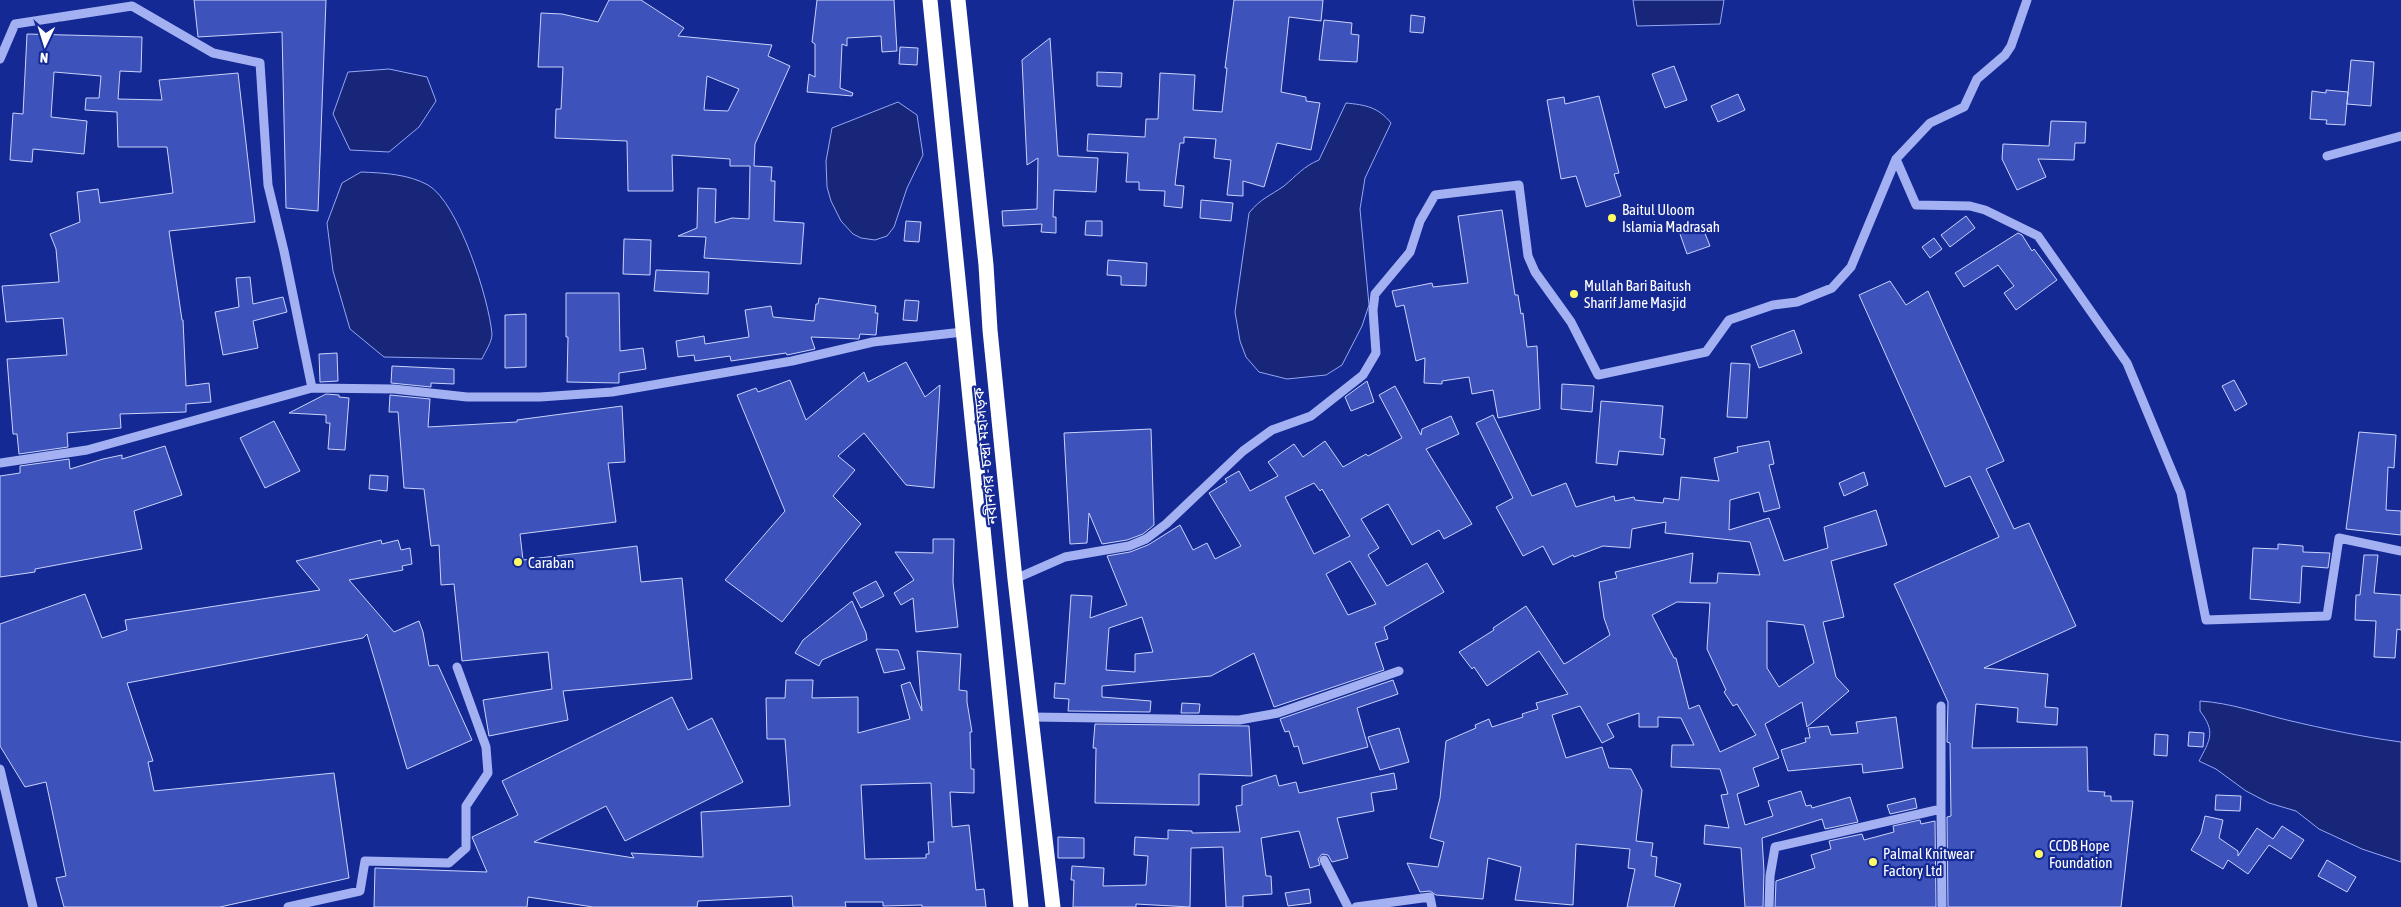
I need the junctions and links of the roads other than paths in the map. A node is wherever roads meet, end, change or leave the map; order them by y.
1 (930, 0) edge
2 (958, 0) edge
3 (2026, 0) edge
4 (125, 4) edge
5 (0, 59) edge
6 (2401, 136) edge
7 (2327, 156) dead end
8 (1896, 160) junction
9 (963, 332) junction
10 (312, 388) junction
11 (0, 463) edge
12 (2401, 551) edge
13 (1015, 579) junction
14 (456, 667) dead end
15 (1399, 671) dead end
16 (1941, 706) dead end
17 (1032, 717) junction
18 (0, 769) edge
19 (1941, 809) junction
20 (1324, 860) dead end
21 (34, 907) edge
22 (288, 907) edge
23 (1021, 907) edge
24 (1053, 907) edge
25 (1348, 907) edge
26 (1356, 907) edge
27 (1432, 907) edge
28 (1769, 907) edge
29 (1942, 907) edge

1 - 9 highway, নবীনগর - চন্দ্রা মহাসড়ক
2 - 13 highway, নবীনগর - চন্দ্রা মহাসড়ক
3 - 8 street
4 - 5 street
4 - 10 street
6 - 7 street
8 - 12 street
8 - 13 street
9 - 10 street
9 - 23 highway, নবীনগর - চন্দ্রা মহাসড়ক
10 - 11 street
13 - 17 highway, নবীনগর - চন্দ্রা মহাসড়ক
14 - 22 street
15 - 17 street
16 - 19 street
17 - 24 highway, নবীনগর - চন্দ্রা মহাসড়ক
18 - 21 street
19 - 28 street
19 - 29 street
20 - 25 street
26 - 27 street

